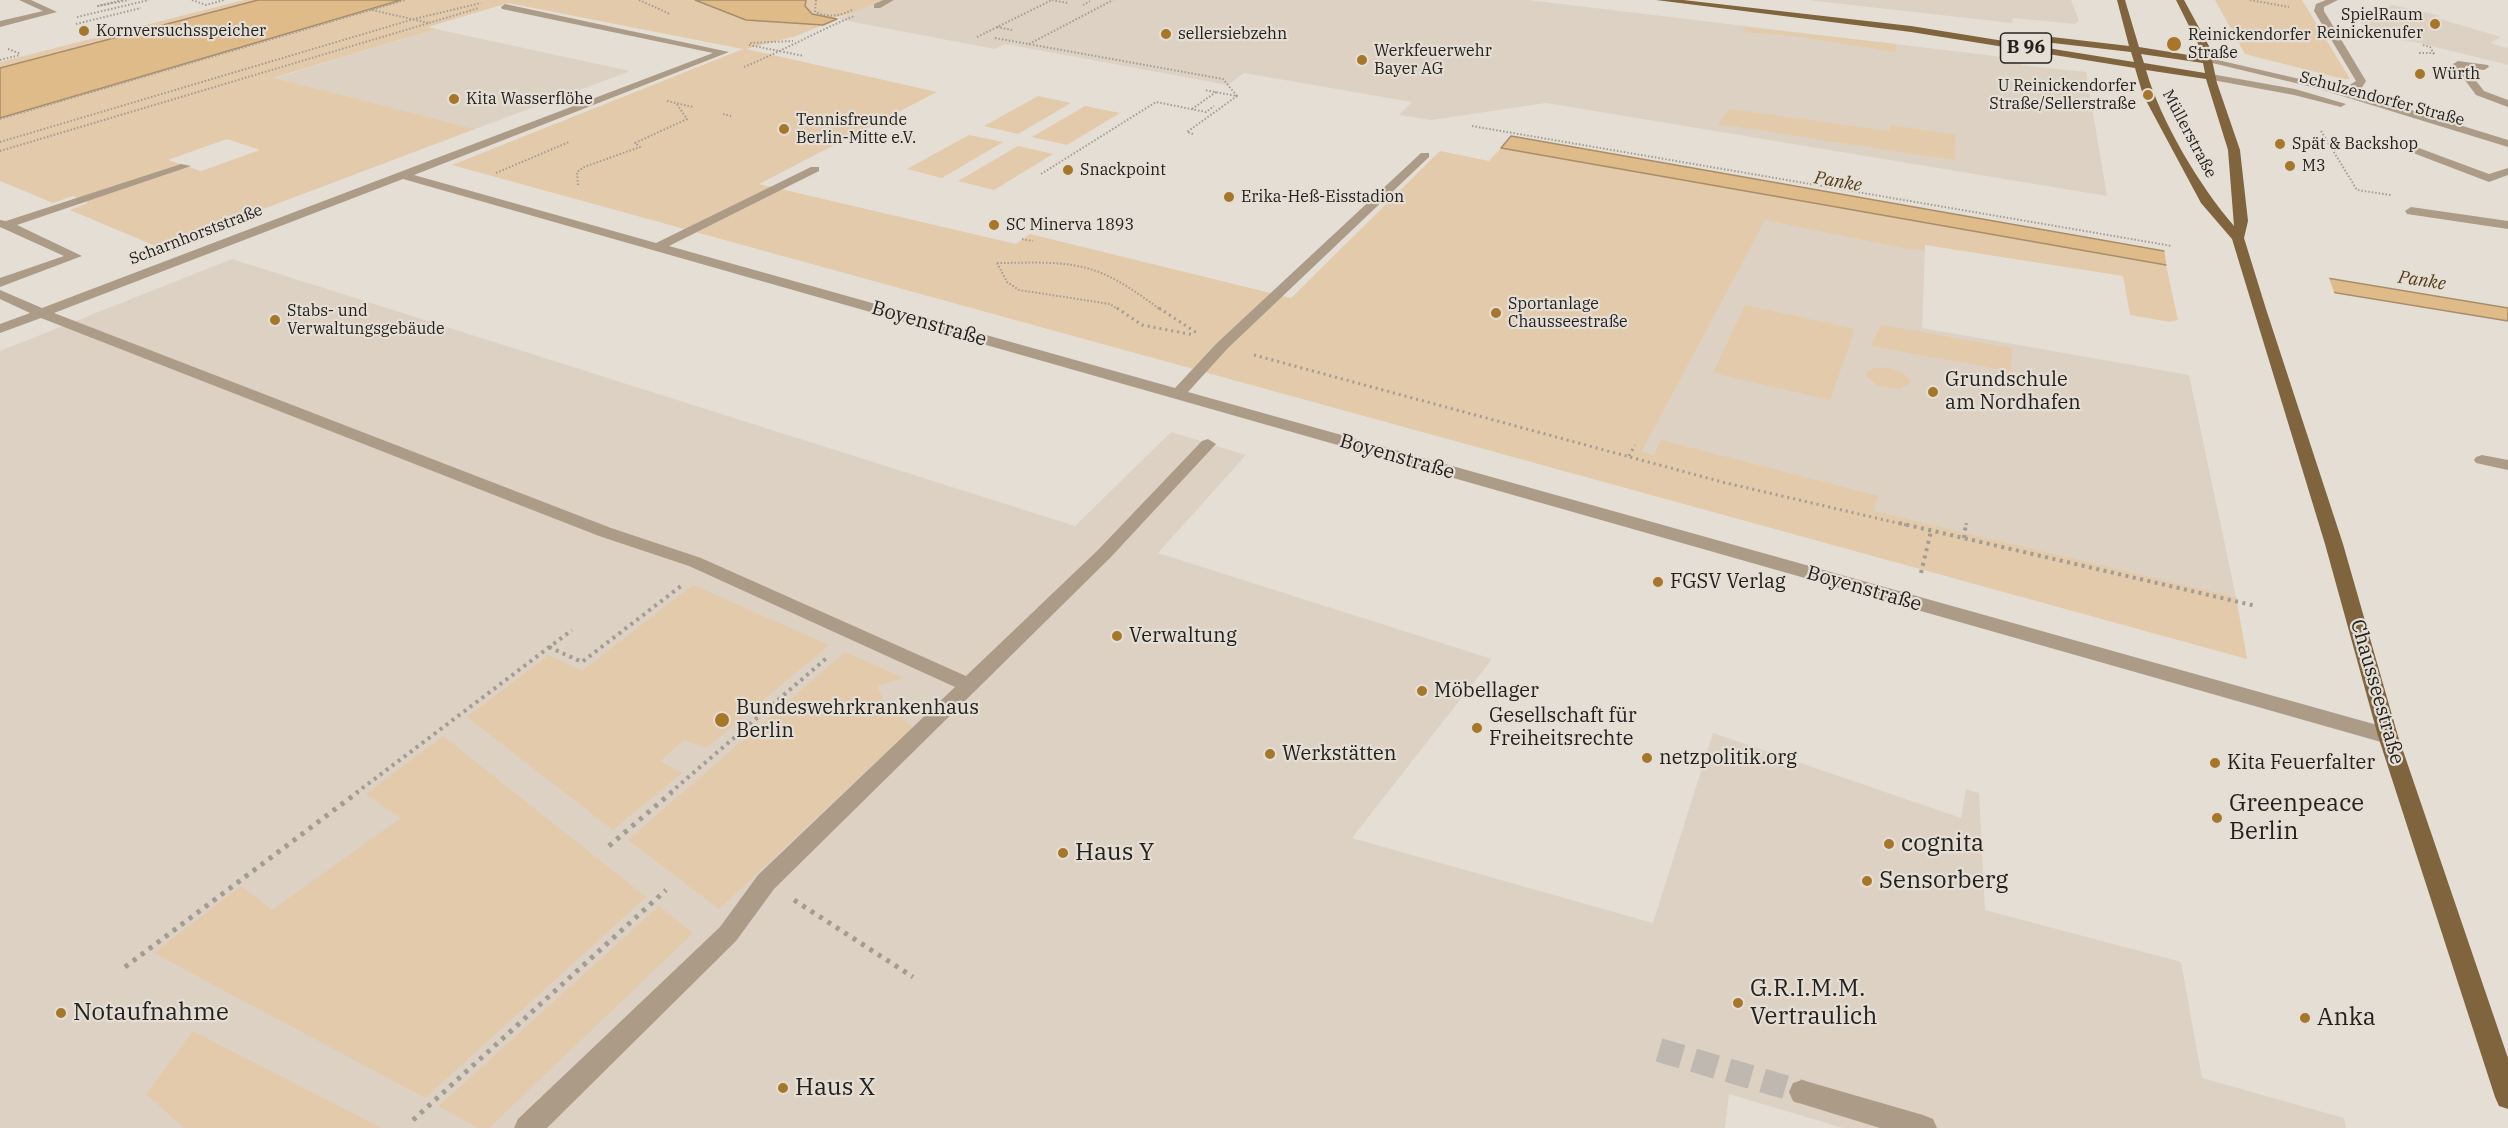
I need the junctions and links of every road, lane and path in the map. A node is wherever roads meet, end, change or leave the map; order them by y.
1 (23, 0) edge
2 (122, 0) edge
3 (129, 0) edge
4 (149, 0) edge
5 (192, 0) edge
6 (224, 0) edge
7 (405, 0) edge
8 (816, 0) edge
9 (890, 0) edge
10 (1052, 0) edge
11 (1113, 0) edge
12 (1660, 0) edge
13 (2121, 0) edge
14 (2180, 0) edge
15 (2250, 0) edge
16 (2334, 0) edge
17 (1090, 1) edge
18 (480, 3) dead end
19 (1067, 3) dead end
20 (130, 4) junction
21 (1083, 5) dead end
22 (488, 6) dead end
23 (877, 6) dead end
24 (505, 7) dead end
25 (2289, 7) dead end
26 (372, 10) junction
27 (52, 12) junction
28 (846, 14) dead end
29 (414, 20) junction
30 (845, 20) dead end
31 (79, 23) dead end
32 (430, 23) junction
33 (0, 24) edge
34 (996, 27) junction
35 (1911, 29) junction
36 (1012, 30) dead end
37 (977, 37) dead end
38 (995, 38) dead end
39 (795, 41) junction
40 (1028, 44) junction
41 (2138, 50) junction
42 (782, 51) junction
43 (2419, 53) dead end
44 (2435, 53) dead end
45 (21, 54) dead end
46 (804, 56) dead end
47 (0, 60) edge
48 (2209, 61) junction
49 (2142, 66) junction
50 (2484, 67) dead end
51 (2211, 77) junction
52 (1204, 90) dead end
53 (1216, 92) junction
54 (2345, 92) junction
55 (1230, 95) junction
56 (1238, 96) junction
57 (1224, 99) dead end
58 (667, 100) dead end
59 (676, 103) junction
60 (2508, 104) edge
61 (1214, 106) dead end
62 (693, 107) dead end
63 (1191, 109) junction
64 (1206, 112) junction
65 (1213, 113) junction
66 (723, 114) dead end
67 (731, 116) dead end
68 (0, 119) edge
69 (1472, 126) dead end
70 (2321, 131) dead end
71 (1193, 134) dead end
72 (0, 142) edge
73 (2508, 144) edge
74 (2404, 146) dead end
75 (2508, 150) edge
76 (0, 151) edge
77 (1425, 154) dead end
78 (185, 166) dead end
79 (815, 169) dead end
80 (2508, 171) edge
81 (1041, 174) dead end
82 (405, 176) junction
83 (578, 185) dead end
84 (2376, 193) dead end
85 (2411, 212) dead end
86 (3, 224) edge
87 (2508, 225) edge
88 (1037, 229) dead end
89 (1046, 231) dead end
90 (2238, 238) junction
91 (1022, 239) dead end
92 (1033, 242) dead end
93 (2172, 246) dead end
94 (657, 247) junction
95 (2248, 273) joint
96 (0, 283) edge
97 (0, 294) edge
98 (42, 313) junction
99 (0, 329) edge
100 (1204, 337) joint
101 (1222, 346) junction
102 (1177, 395) junction
103 (1208, 444) dead end
104 (1635, 446) dead end
105 (1629, 456) junction
106 (2482, 460) dead end
107 (2508, 465) edge
108 (1966, 519) dead end
109 (1931, 531) junction
110 (1964, 538) junction
111 (706, 567) junction
112 (1920, 576) dead end
113 (2256, 606) dead end
114 (572, 630) dead end
115 (855, 634) junction
116 (549, 647) junction
117 (969, 685) junction
118 (2388, 736) junction
119 (609, 846) dead end
120 (766, 882) junction
121 (666, 891) dead end
122 (125, 967) dead end
123 (913, 977) dead end
124 (1802, 1092) tunnel mouth
125 (2508, 1097) edge
126 (413, 1120) dead end
127 (528, 1128) edge
128 (1923, 1128) edge

1 - 27 street
2 - 3 path
4 - 20 path
5 - 6 path
7 - 26 path
8 - 28 path
9 - 23 street
10 - 19 path
10 - 34 path
11 - 40 path
12 - 35 main road, B 96
13 - 41 main road, Müllerstraße
14 - 48 main road, Müllerstraße
15 - 25 path
16 - 54 street
17 - 21 path
18 - 29 path
20 - 27 path
20 - 31 path
22 - 32 path
24 - 82 street, Scharnhorststraße
26 - 29 path
26 - 68 path
27 - 33 street
29 - 32 path
29 - 72 path
30 - 39 path
32 - 76 path
34 - 36 path
34 - 37 path
35 - 41 main road, B 96
35 - 49 main road, B 96
38 - 40 path
39 - 42 path
39 - 42 path
40 - 56 path
41 - 48 main road, B 96
41 - 49 main road, Müllerstraße
42 - 46 path
43 - 44 path
45 - 47 path
48 - 51 main road, Müllerstraße
48 - 54 street, Schulzendorfer Straße
49 - 51 main road, B 96
49 - 90 main road, Müllerstraße
50 - 60 street
51 - 75 street, Schulzendorfer Straße
51 - 90 main road, Müllerstraße
52 - 53 path
53 - 55 path
53 - 63 path
54 - 73 street, Schulzendorfer Straße
55 - 56 path
55 - 57 path
56 - 65 path
58 - 59 path
59 - 62 path
59 - 83 path
61 - 64 path
63 - 64 path
63 - 81 path
64 - 65 path
65 - 71 path
66 - 67 path
69 - 93 path
70 - 84 path
74 - 80 street
77 - 101 street
78 - 86 street
79 - 94 street
82 - 94 street, Boyenstraße
82 - 98 street, Scharnhorststraße
85 - 87 street
86 - 96 street
88 - 89 path
90 - 95 main road, Müllerstraße
91 - 92 path
94 - 102 street, Boyenstraße
95 - 118 main road, Chausseestraße
97 - 98 street
98 - 99 street, Scharnhorststraße
98 - 111 street
100 - 100 path
101 - 102 street
101 - 105 path
102 - 118 street, Boyenstraße
103 - 117 street
104 - 105 path
105 - 109 path
106 - 107 street
108 - 110 path
109 - 110 path
109 - 112 path
110 - 113 path
111 - 115 street
111 - 116 path
114 - 116 path
115 - 117 street
115 - 119 path
116 - 122 path
117 - 120 street
118 - 125 main road, Chausseestraße
120 - 123 path
120 - 127 street
121 - 126 path
124 - 128 street

